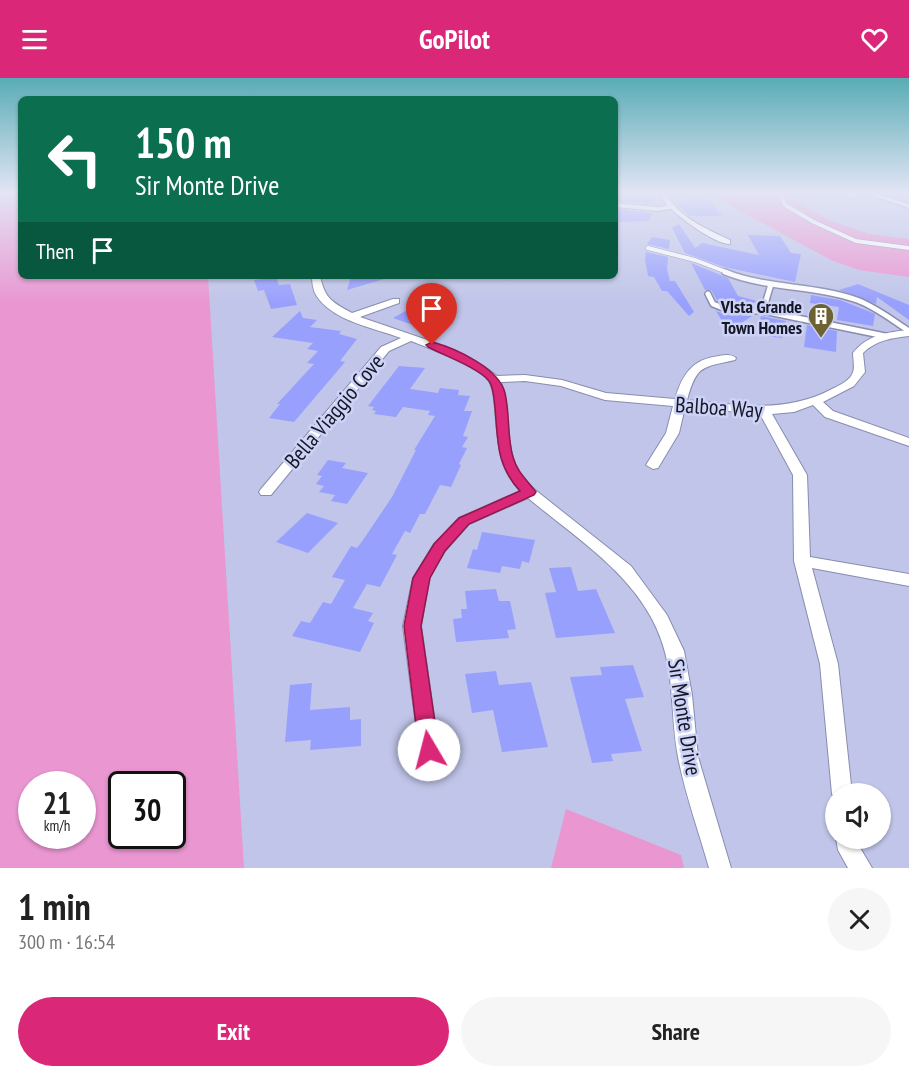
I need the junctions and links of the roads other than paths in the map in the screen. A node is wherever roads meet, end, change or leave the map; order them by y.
1 (704, 230) edge
2 (834, 230) edge
3 (727, 242) dead end
4 (648, 248) dead end
5 (909, 248) edge
6 (317, 279) edge
7 (771, 284) junction
8 (708, 294) dead end
9 (396, 301) dead end
10 (763, 311) junction
11 (351, 317) junction
12 (909, 332) edge
13 (885, 336) junction
14 (409, 338) junction
15 (731, 358) dead end
16 (494, 379) junction
17 (814, 400) junction
18 (679, 405) junction
19 (764, 411) junction
20 (909, 442) edge
21 (653, 465) dead end
22 (266, 492) dead end
23 (529, 492) junction
24 (802, 561) junction
25 (909, 580) edge
26 (432, 771) dead end
27 (841, 783) edge
28 (849, 849) edge
29 (720, 868) edge
30 (861, 868) edge

1 - 3 street
2 - 5 lane
4 - 7 lane
6 - 11 street
7 - 10 lane
7 - 12 lane
8 - 10 lane
9 - 11 street
10 - 13 lane
11 - 14 street
12 - 13 street, Balboa Way
13 - 17 street, Balboa Way
14 - 16 street
14 - 22 street, Bella Viaggio Cove
15 - 18 street
16 - 18 street, Balboa Way
16 - 23 street, Sir Monte Drive
17 - 19 street, Balboa Way
17 - 20 street
18 - 19 street, Balboa Way
18 - 21 street
19 - 24 street
23 - 26 street
23 - 29 street, Sir Monte Drive
24 - 25 street
24 - 27 street
28 - 30 street

